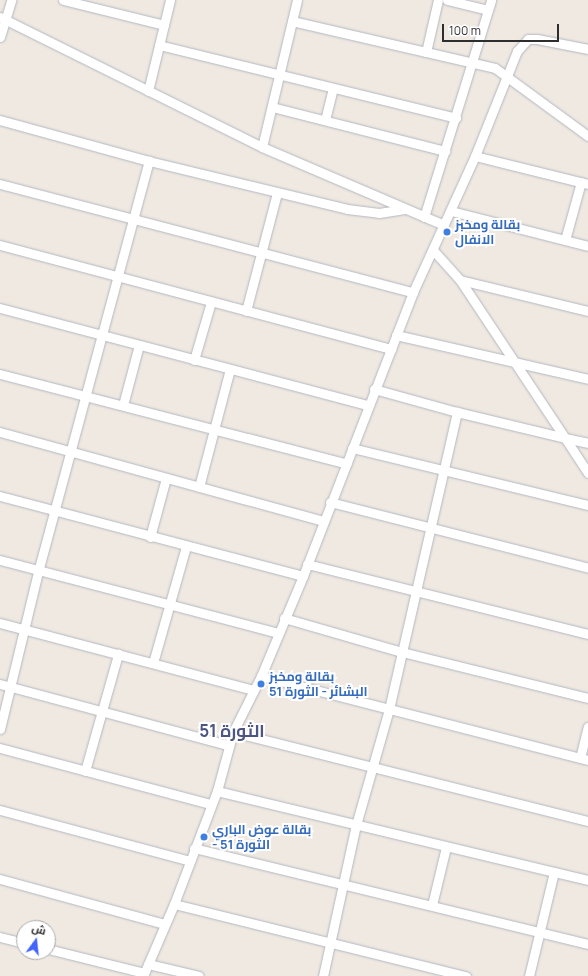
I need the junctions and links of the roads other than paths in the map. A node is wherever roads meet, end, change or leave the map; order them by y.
1 (11, 0) edge
2 (63, 0) edge
3 (170, 0) edge
4 (297, 0) edge
5 (438, 0) edge
6 (447, 0) edge
7 (491, 0) edge
8 (488, 10) junction
9 (3, 18) edge
10 (292, 21) junction
11 (164, 25) junction
12 (0, 37) edge
13 (159, 45) junction
14 (588, 49) edge
15 (426, 52) junction
16 (473, 63) junction
17 (507, 74) junction
18 (280, 75) junction
19 (333, 88) junction
20 (148, 90) junction
21 (272, 107) junction
22 (456, 118) junction
23 (0, 120) edge
24 (325, 120) junction
25 (588, 136) edge
26 (262, 147) junction
27 (446, 151) junction
28 (475, 156) junction
29 (149, 160) junction
30 (584, 183) edge
31 (0, 184) edge
32 (277, 193) junction
33 (405, 209) junction
34 (451, 211) junction
35 (424, 217) junction
36 (131, 219) junction
37 (444, 225) junction
38 (565, 240) junction
39 (0, 245) edge
40 (588, 246) edge
41 (432, 250) junction
42 (262, 253) junction
43 (116, 277) junction
44 (460, 280) junction
45 (413, 292) junction
46 (210, 302) junction
47 (0, 308) edge
48 (588, 310) edge
49 (246, 311) junction
50 (102, 335) junction
51 (396, 335) junction
52 (139, 345) junction
53 (391, 349) junction
54 (194, 360) junction
55 (514, 361) junction
56 (230, 369) junction
57 (0, 374) edge
58 (588, 379) edge
59 (374, 389) junction
60 (85, 395) junction
61 (123, 405) junction
62 (368, 405) junction
63 (457, 412) junction
64 (214, 429) junction
65 (0, 432) edge
66 (564, 438) junction
67 (588, 443) edge
68 (352, 448) junction
69 (71, 452) junction
70 (347, 464) junction
71 (442, 470) junction
72 (588, 473) edge
73 (166, 478) junction
74 (199, 486) junction
75 (0, 496) edge
76 (330, 502) junction
77 (588, 505) edge
78 (54, 512) junction
79 (323, 520) junction
80 (430, 528) junction
81 (150, 537) junction
82 (186, 546) junction
83 (0, 561) edge
84 (307, 564) junction
85 (39, 568) junction
86 (588, 568) edge
87 (303, 576) junction
88 (415, 592) junction
89 (170, 604) junction
90 (284, 618) junction
91 (0, 623) edge
92 (25, 630) junction
93 (278, 633) junction
94 (588, 634) edge
95 (402, 652) junction
96 (118, 654) junction
97 (153, 663) junction
98 (261, 676) junction
99 (0, 684) edge
100 (12, 687) junction
101 (254, 690) junction
102 (588, 698) edge
103 (389, 709) junction
104 (102, 711) junction
105 (588, 727) edge
106 (0, 729) edge
107 (234, 732) junction
108 (228, 745) junction
109 (0, 748) edge
110 (584, 759) edge
111 (373, 767) junction
112 (85, 771) junction
113 (217, 791) junction
114 (210, 804) junction
115 (0, 810) edge
116 (588, 821) edge
117 (356, 825) junction
118 (446, 847) junction
119 (194, 848) junction
120 (190, 860) junction
121 (554, 872) junction
122 (0, 879) edge
123 (588, 880) edge
124 (344, 884) junction
125 (174, 904) junction
126 (432, 905) junction
127 (164, 924) junction
128 (540, 932) junction
129 (0, 936) edge
130 (16, 941) edge
131 (331, 943) junction
132 (588, 944) edge
133 (56, 951) edge
134 (145, 971) edge
135 (199, 976) edge
136 (323, 976) edge
137 (466, 976) edge
138 (529, 976) edge

1 - 9 street
2 - 11 street
3 - 11 street
4 - 10 street
5 - 15 street
6 - 8 street
7 - 8 street
8 - 16 street
9 - 12 street
9 - 20 street
10 - 15 street
10 - 18 street
11 - 13 street
13 - 18 street
13 - 20 street
14 - 17 street
15 - 16 street
16 - 17 street
16 - 22 street
17 - 25 street
17 - 28 street
18 - 19 street
18 - 21 street
19 - 22 street
19 - 24 street
20 - 26 street
21 - 24 street
21 - 26 street
22 - 27 street
23 - 29 street
24 - 27 street
26 - 33 street
27 - 35 street
28 - 30 street
28 - 34 street
29 - 32 street
29 - 36 street
30 - 38 street
31 - 36 street
32 - 33 street
32 - 42 street
33 - 35 street
34 - 37 street
34 - 38 street
35 - 37 street
36 - 42 street
36 - 43 street
37 - 41 street
38 - 40 street
39 - 43 street
41 - 44 street
41 - 45 street
42 - 45 street
42 - 49 street
43 - 46 street
43 - 50 street
44 - 48 street
44 - 55 street
45 - 51 street
46 - 49 street
46 - 54 street
47 - 50 street
49 - 53 street
50 - 52 street
50 - 60 street
51 - 53 street
51 - 55 street
52 - 54 street
52 - 61 street
53 - 59 street
54 - 56 street
55 - 58 street
55 - 66 street
56 - 62 street
56 - 64 street
57 - 60 street
59 - 62 street
59 - 63 street
60 - 61 street
60 - 69 street
61 - 64 street
62 - 68 street
63 - 66 street
63 - 71 street
64 - 70 street
64 - 74 street
65 - 69 street
66 - 67 street
66 - 72 street
68 - 70 street
68 - 71 street
69 - 73 street
69 - 78 street
70 - 76 street
71 - 77 street
71 - 80 street
73 - 74 street
73 - 81 street
74 - 79 street
75 - 78 street
76 - 79 street
76 - 80 street
78 - 81 street
78 - 85 street
79 - 84 street
80 - 86 street
80 - 88 street
81 - 82 street
82 - 87 street
82 - 89 street
83 - 85 street
84 - 87 street
84 - 88 street
85 - 89 street
85 - 92 street
87 - 90 street
88 - 94 street
88 - 95 street
89 - 93 street
89 - 97 street
90 - 93 street
90 - 95 street
91 - 92 street
92 - 96 street
92 - 100 street
93 - 98 street
95 - 102 street
95 - 103 street
96 - 97 street
96 - 104 street
97 - 101 street
98 - 101 street
98 - 103 street
99 - 100 street
100 - 104 street
100 - 106 street
101 - 107 street
103 - 110 street
103 - 111 street
104 - 108 street
104 - 112 street
105 - 110 street
107 - 108 street
107 - 111 street
108 - 113 street
109 - 112 street
111 - 116 street
111 - 117 street
112 - 114 street
113 - 114 street
113 - 117 street
114 - 119 street
115 - 120 street
117 - 118 street
117 - 124 street
118 - 121 street
118 - 126 street
119 - 120 street
119 - 124 street
120 - 125 street
121 - 123 street
121 - 128 street
122 - 127 street
124 - 126 street
124 - 131 street
125 - 127 street
125 - 131 street
126 - 128 street
127 - 134 street
128 - 132 street
128 - 138 street
129 - 130 street
131 - 136 street
131 - 137 street
133 - 134 street
134 - 135 street

